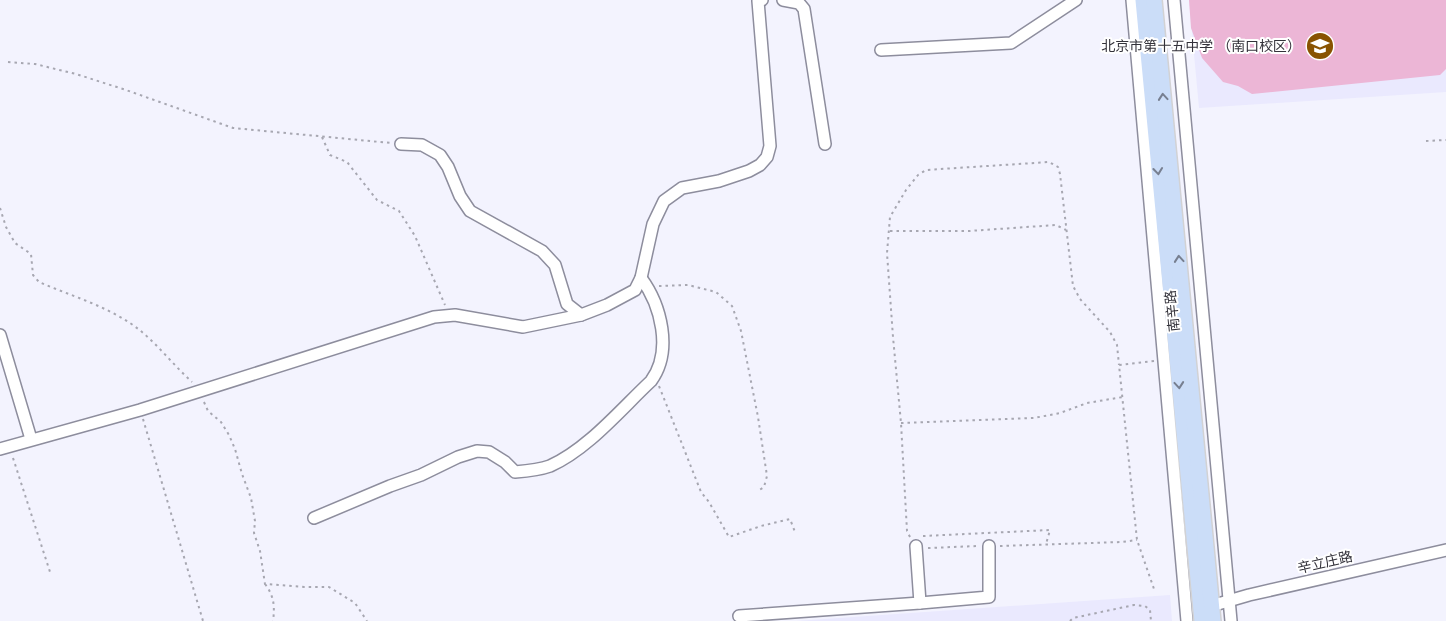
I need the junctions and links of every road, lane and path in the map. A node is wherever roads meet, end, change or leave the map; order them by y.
1 (762, 0) edge
2 (783, 0) edge
3 (1076, 0) edge
4 (1132, 0) edge
5 (1143, 0) edge
6 (1154, 0) edge
7 (1174, 0) edge
8 (881, 50) dead end
9 (8, 62) dead end
10 (322, 136) junction
11 (1446, 140) edge
12 (1426, 141) dead end
13 (401, 144) joint
14 (825, 144) dead end
15 (0, 208) edge
16 (1066, 230) junction
17 (889, 231) junction
18 (644, 282) junction
19 (455, 315) junction
20 (581, 315) junction
21 (0, 335) edge
22 (1206, 356) junction
23 (1176, 359) junction
24 (1119, 365) junction
25 (657, 373) junction
26 (202, 391) junction
27 (1122, 397) junction
28 (140, 410) junction
29 (902, 424) junction
30 (31, 439) junction
31 (5, 447) edge
32 (758, 491) dead end
33 (314, 518) dead end
34 (795, 532) dead end
35 (1138, 540) junction
36 (918, 541) junction
37 (1046, 544) junction
38 (989, 546) junction
39 (1446, 550) edge
40 (51, 575) dead end
41 (265, 584) junction
42 (1154, 589) dead end
43 (1229, 601) junction
44 (920, 603) junction
45 (1212, 614) edge
46 (739, 616) dead end
47 (203, 621) edge
48 (273, 621) edge
49 (367, 621) edge
50 (1070, 621) edge
51 (1151, 621) edge
52 (1187, 621) edge
53 (1202, 621) edge
54 (1231, 621) edge

1 - 18 street
2 - 14 street
3 - 8 street
4 - 23 street
5 -> 23 main road, 南辛路
23 -> 6 main road, 南辛路
7 - 22 street
9 - 10 path
10 - 13 path
10 - 19 path
11 - 12 path
13 - 20 street
15 - 26 path
16 - 17 path
16 - 17 path
16 - 24 path
17 - 29 path
18 - 20 street
18 - 25 street
18 - 32 path
19 - 20 street
19 - 26 street
21 - 30 street
22 - 23 street
22 - 43 street
23 - 24 path
23 - 45 main road, 南辛路
23 - 52 street
23 -> 53 main road, 南辛路
24 - 27 path
25 - 33 street
25 - 34 path
26 - 28 street
26 - 41 path
27 - 29 path
27 - 35 path
28 - 30 street
28 - 47 path
29 - 36 path
30 - 31 street
31 - 40 path
35 - 37 path
35 - 42 path
36 - 37 path
36 - 38 path
36 - 44 street
37 - 38 path
38 - 44 street
39 - 43 street, 辛立庄路
41 - 48 path
41 - 49 path
43 - 45 street, 辛立庄路
43 - 54 street
44 - 46 street
50 - 51 path

